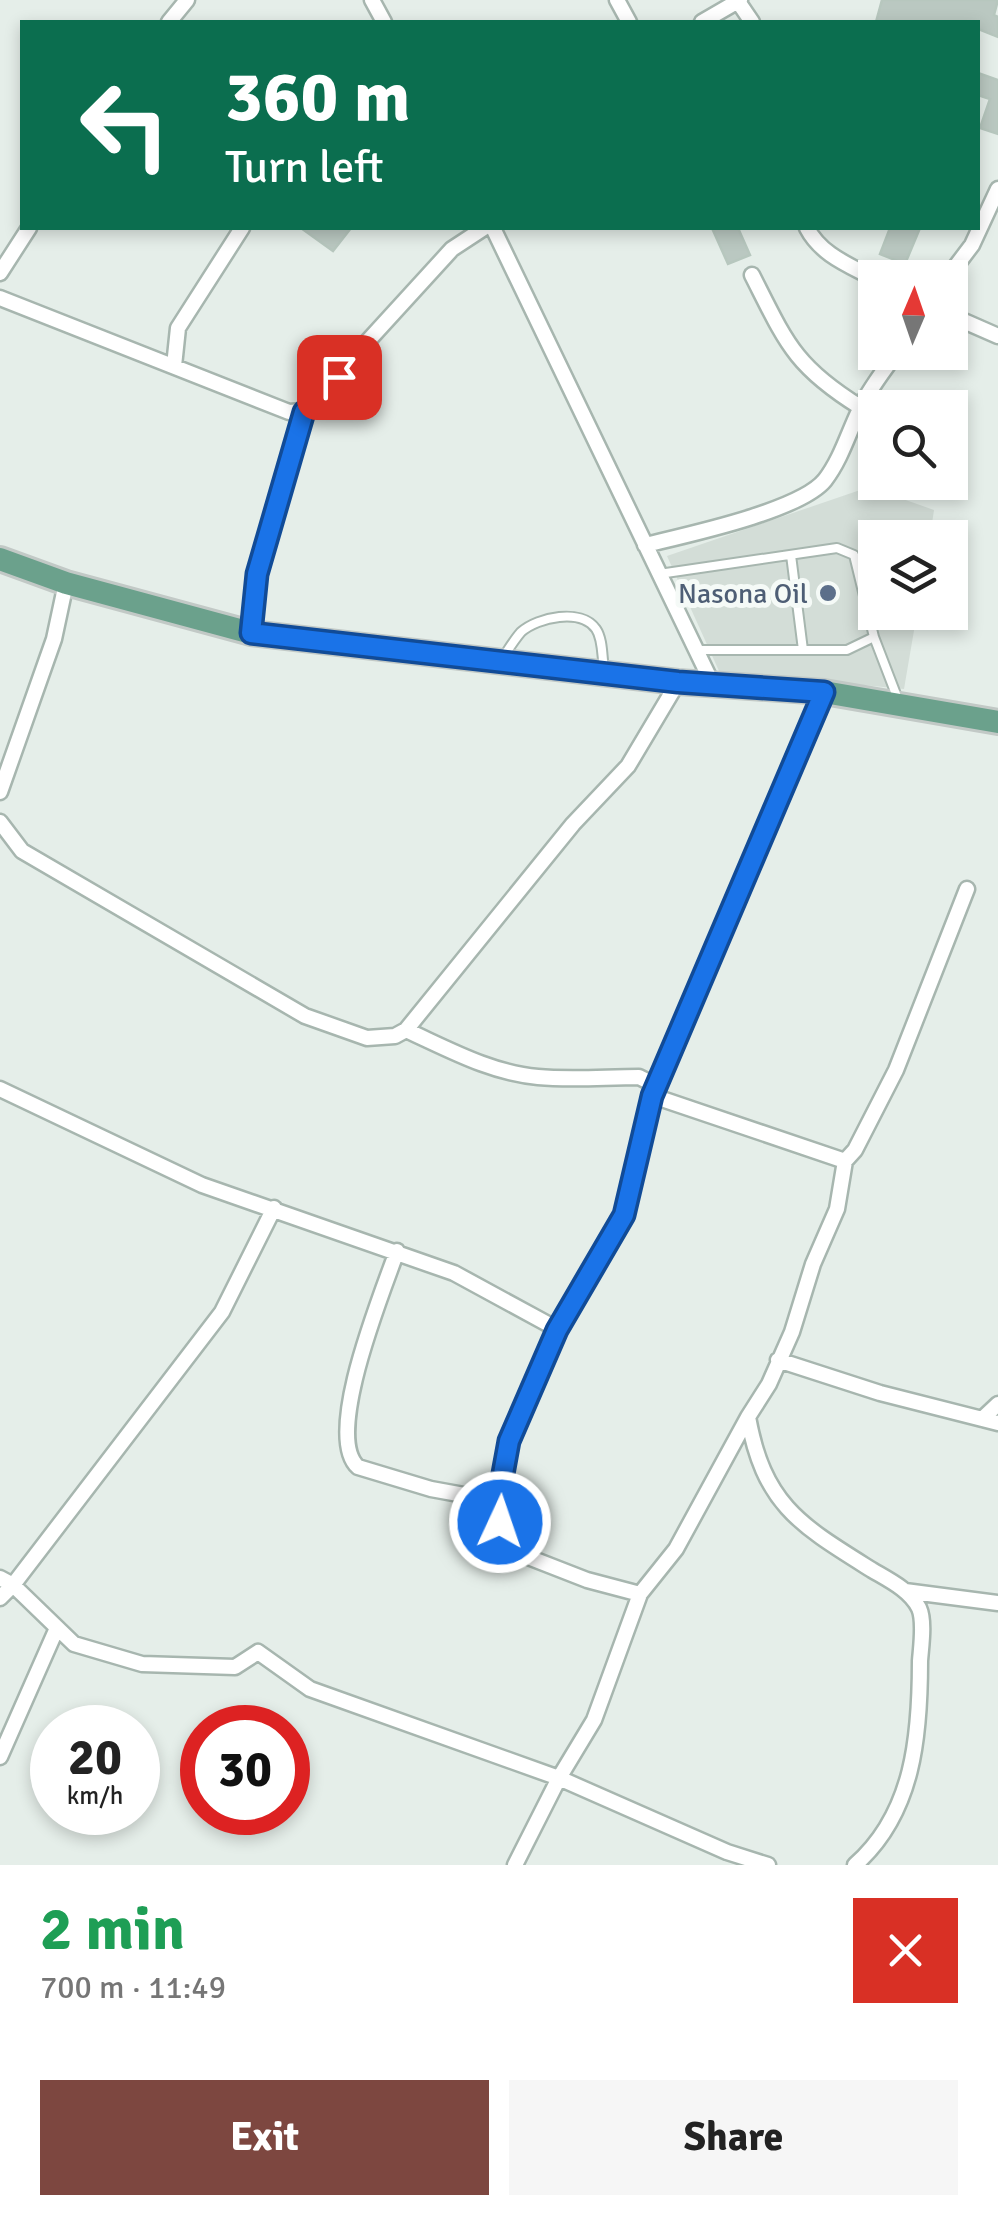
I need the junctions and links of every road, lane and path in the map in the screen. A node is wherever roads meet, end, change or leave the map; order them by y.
1 (188, 0) edge
2 (738, 1) edge
3 (171, 20) edge
4 (705, 20) edge
5 (998, 189) edge
6 (980, 228) edge
7 (28, 230) edge
8 (241, 230) edge
9 (481, 230) edge
10 (494, 230) edge
11 (809, 230) edge
12 (979, 230) edge
13 (961, 260) edge
14 (858, 270) edge
15 (0, 273) edge
16 (752, 275) dead end
17 (0, 298) edge
18 (968, 324) edge
19 (998, 336) edge
20 (174, 366) junction
21 (858, 406) edge
22 (304, 412) junction
23 (858, 412) edge
24 (645, 545) junction
25 (791, 555) junction
26 (0, 559) edge
27 (659, 574) junction
28 (66, 583) junction
29 (251, 633) junction
30 (874, 637) junction
31 (696, 650) junction
32 (803, 650) junction
33 (499, 662) junction
34 (604, 674) junction
35 (678, 682) junction
36 (713, 685) junction
37 (824, 692) junction
38 (900, 705) junction
39 (998, 722) edge
40 (0, 792) edge
41 (0, 822) edge
42 (967, 889) dead end
43 (406, 1030) junction
44 (0, 1089) edge
45 (652, 1096) junction
46 (845, 1161) junction
47 (274, 1208) junction
48 (397, 1251) junction
49 (557, 1330) junction
50 (778, 1360) junction
51 (998, 1404) edge
52 (748, 1417) junction
53 (982, 1418) junction
54 (998, 1422) edge
55 (498, 1501) junction
56 (7, 1582) edge
57 (905, 1591) junction
58 (640, 1594) junction
59 (0, 1598) edge
60 (998, 1603) edge
61 (57, 1628) junction
62 (0, 1756) edge
63 (559, 1778) junction
64 (515, 1865) edge
65 (768, 1865) edge
66 (855, 1865) edge

1 - 3 street
2 - 4 street
5 - 6 street
7 - 15 street
8 - 20 street
9 - 22 street
10 - 24 street
11 - 14 street
12 - 13 street
16 - 21 street
17 - 20 street
18 - 19 street
20 - 22 street
22 - 29 street
23 - 24 street
24 - 27 street
25 - 27 lane
25 - 30 lane
25 - 32 lane
26 - 28 main road
27 - 31 street
28 - 29 main road
28 - 40 street
29 - 33 main road
30 - 32 lane
30 - 38 lane
31 - 32 lane
31 - 36 street
33 - 34 main road
33 - 34 lane
34 - 35 main road
35 - 36 main road
35 - 43 street
36 - 37 main road
37 - 38 main road
37 - 45 street
38 - 39 main road
41 - 43 street
42 - 46 street
43 - 45 street
44 - 47 street
45 - 46 street
45 - 49 street
46 - 50 street
47 - 48 street
47 - 56 street
48 - 49 street
48 - 55 street
49 - 55 street
50 - 52 street
50 - 53 street
51 - 53 street
52 - 57 street
52 - 58 street
53 - 54 street
55 - 58 street
56 - 59 street
56 - 61 street
57 - 60 street
57 - 66 street
58 - 63 street
61 - 62 street
61 - 63 street
63 - 64 street
63 - 65 street

